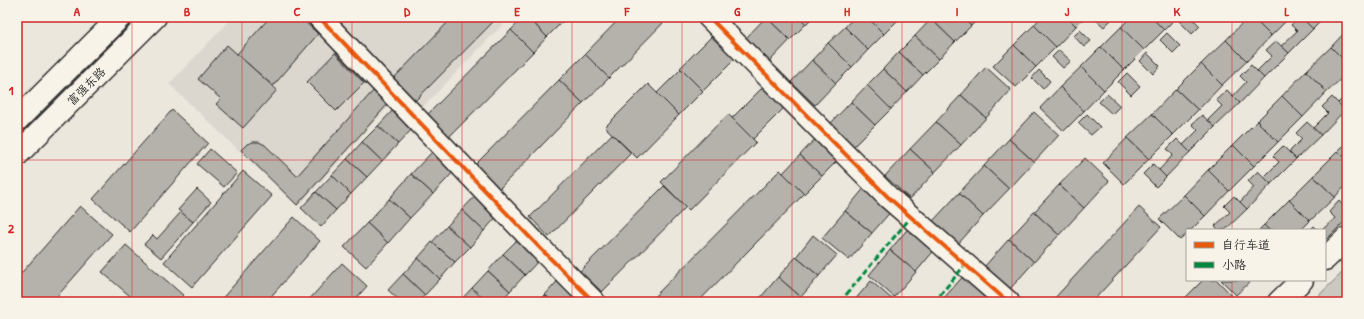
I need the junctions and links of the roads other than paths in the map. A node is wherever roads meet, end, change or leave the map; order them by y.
1 (120, 17) edge
2 (155, 17) edge
3 (319, 17) edge
4 (709, 17) edge
5 (17, 120) edge
6 (17, 155) edge
7 (1347, 238) edge
8 (1326, 258) edge
9 (1301, 281) edge
10 (594, 302) edge
11 (1008, 302) edge
12 (1279, 302) edge

1 - 5 street, 富强东路
2 - 6 street, 富强东路
3 - 10 street
4 - 11 street
7 - 8 street
9 - 12 street

